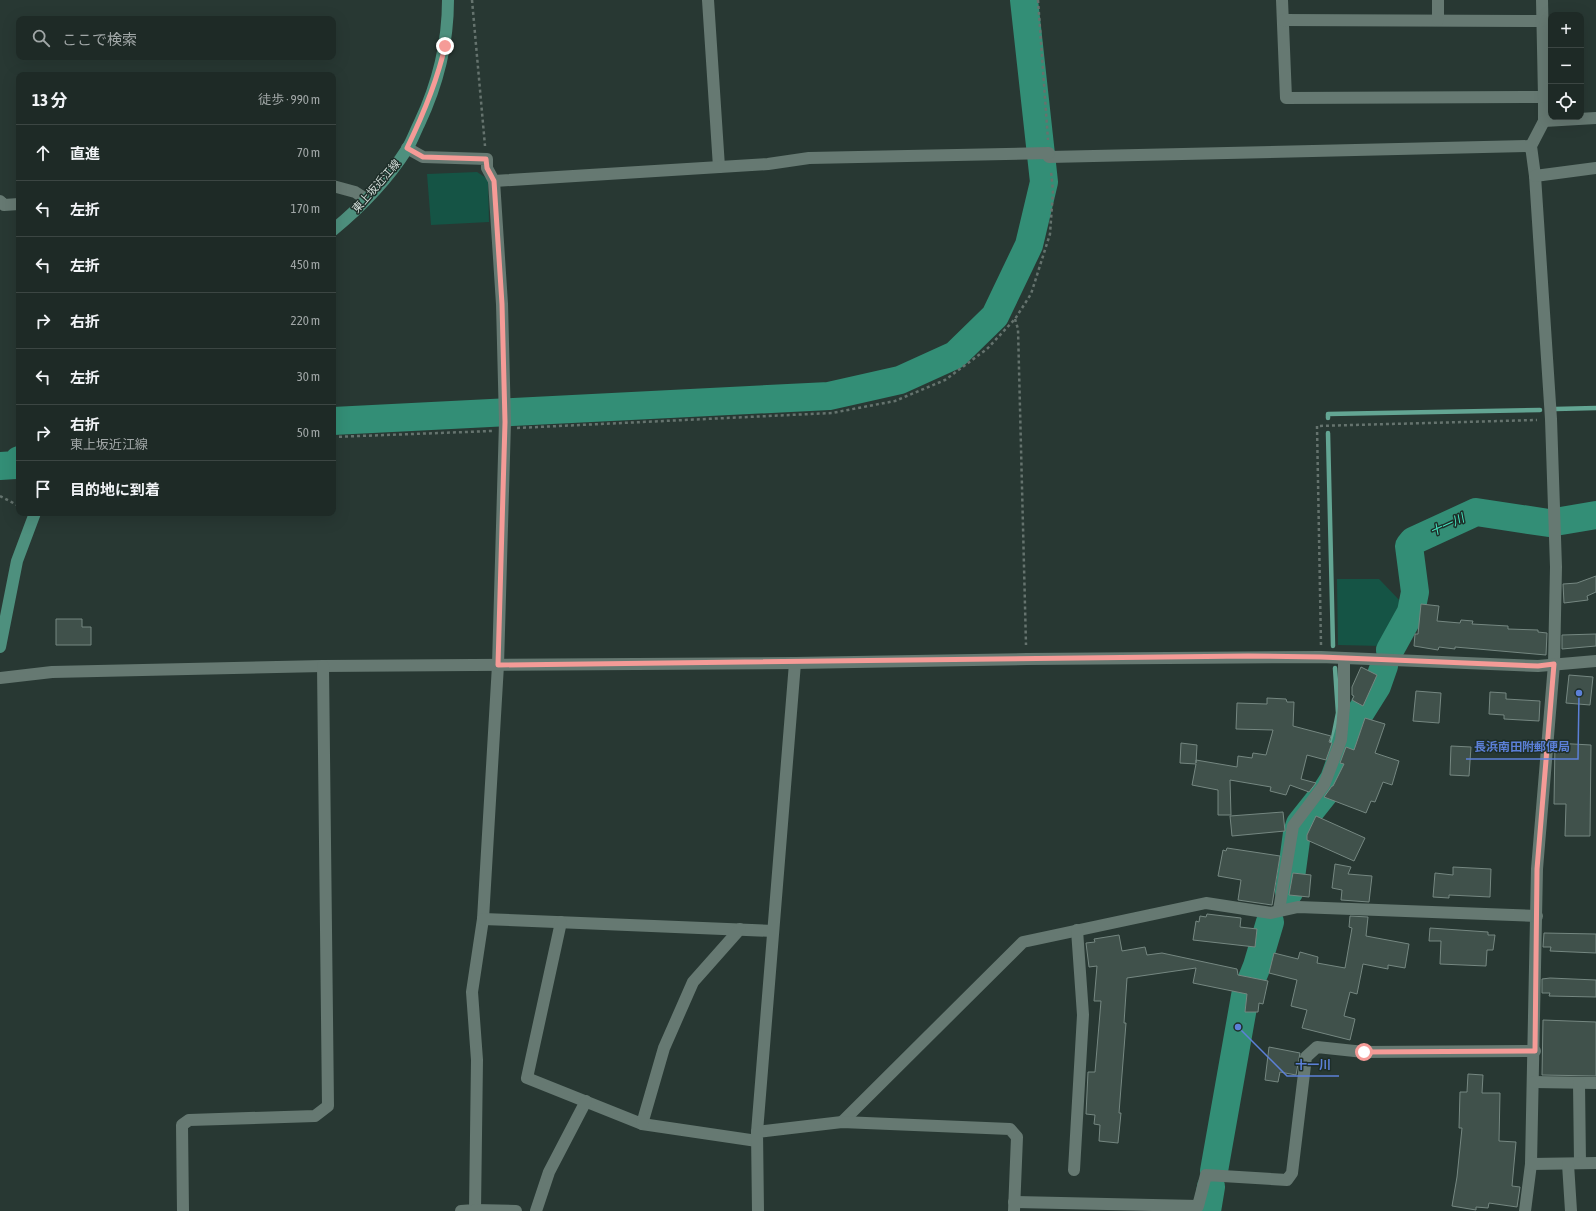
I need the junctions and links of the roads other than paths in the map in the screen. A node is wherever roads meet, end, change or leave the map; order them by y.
1 (448, 0) edge
2 (708, 0) edge
3 (1282, 0) edge
4 (1438, 0) edge
5 (1542, 0) edge
6 (1283, 20) junction
7 (1438, 20) junction
8 (1542, 21) junction
9 (1544, 97) junction
10 (1596, 118) edge
11 (1544, 121) junction
12 (1531, 146) junction
13 (407, 148) junction
14 (719, 167) junction
15 (1596, 168) edge
16 (1535, 176) junction
17 (494, 181) junction
18 (336, 187) edge
19 (366, 199) junction
20 (0, 201) edge
21 (16, 204) edge
22 (336, 227) edge
23 (34, 516) edge
24 (0, 647) edge
25 (1344, 658) junction
26 (1596, 660) edge
27 (794, 663) junction
28 (1554, 664) junction
29 (498, 665) junction
30 (323, 666) junction
31 (0, 678) edge
32 (1279, 910) junction
33 (1537, 916) junction
34 (484, 919) junction
35 (561, 922) junction
36 (740, 929) junction
37 (1078, 930) junction
38 (773, 931) junction
39 (1535, 1051) junction
40 (1534, 1082) junction
41 (1579, 1083) junction
42 (1596, 1083) edge
43 (586, 1101) junction
44 (842, 1122) junction
45 (642, 1124) junction
46 (757, 1136) junction
47 (1596, 1163) edge
48 (1531, 1164) junction
49 (1574, 1164) junction
50 (1074, 1170) dead end
51 (1014, 1207) edge
52 (475, 1210) junction
53 (183, 1211) edge
54 (461, 1211) edge
55 (516, 1211) edge
56 (536, 1211) edge
57 (758, 1211) edge
58 (1525, 1211) edge
59 (1571, 1211) edge

1 - 13 main road, 東上坂近江線
2 - 14 street
3 - 6 street
4 - 7 street
5 - 8 street
6 - 7 street
6 - 9 street
7 - 8 street
8 - 9 street
9 - 11 street
10 - 11 street
11 - 12 street
12 - 14 street
12 - 16 street
13 - 17 street
13 - 19 main road, 東上坂近江線
14 - 17 street
15 - 16 street
16 - 28 street
17 - 29 street
18 - 19 street
19 - 22 main road, 東上坂近江線
20 - 21 street
23 - 24 main road
25 - 27 street
25 - 28 street
25 - 32 street
26 - 28 street
27 - 29 street
27 - 38 street
28 - 33 street
29 - 30 street
29 - 34 street
30 - 31 street
30 - 53 street
32 - 33 street
32 - 37 street
33 - 39 street
34 - 35 street
34 - 52 street
35 - 36 street
35 - 43 street
36 - 38 street
36 - 45 street
37 - 44 street
37 - 50 street
38 - 46 street
39 - 40 street
39 - 51 street
40 - 41 street
40 - 48 street
41 - 42 street
41 - 49 street
43 - 45 street
43 - 56 street
44 - 46 street
44 - 51 street
45 - 46 street
46 - 57 street
47 - 49 street
48 - 49 street
48 - 58 street
49 - 59 street
52 - 54 street
52 - 55 street

